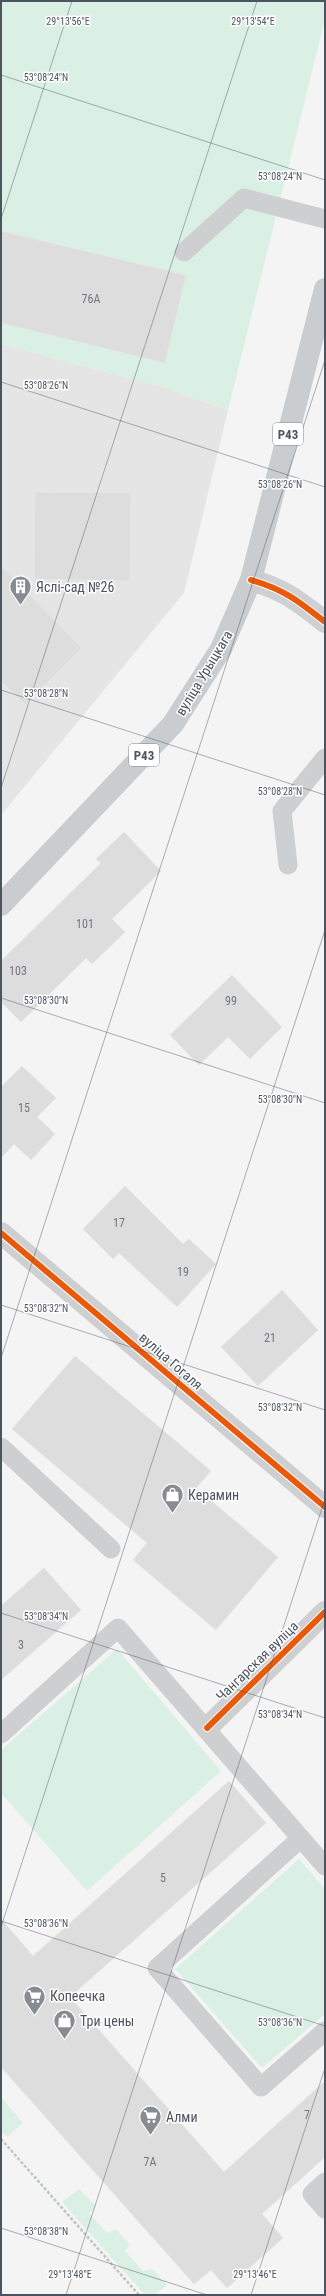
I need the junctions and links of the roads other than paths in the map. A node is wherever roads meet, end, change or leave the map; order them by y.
1 (325, 219) edge
2 (184, 252) dead end
3 (325, 288) edge
4 (250, 580) junction
5 (325, 622) edge
6 (325, 758) edge
7 (288, 865) dead end
8 (1, 905) edge
9 (1, 1233) edge
10 (1, 1447) edge
11 (325, 1508) edge
12 (111, 1549) dead end
13 (325, 1612) edge
14 (207, 1728) junction
15 (1, 1734) edge
16 (301, 1838) junction
17 (325, 1866) edge
18 (325, 2031) edge
19 (325, 2182) edge
20 (325, 2209) edge

1 - 2 lane
3 - 4 main road, вуліца Урыцкага / Р43
4 - 5 street
4 - 8 main road, вуліца Урыцкага / Р43
6 - 7 lane
9 - 11 street, вуліца Гогаля
10 - 12 lane
13 - 14 street, Чангарская вуліца
14 - 15 lane
14 - 16 lane
16 - 17 lane
16 - 18 lane
19 - 20 lane

